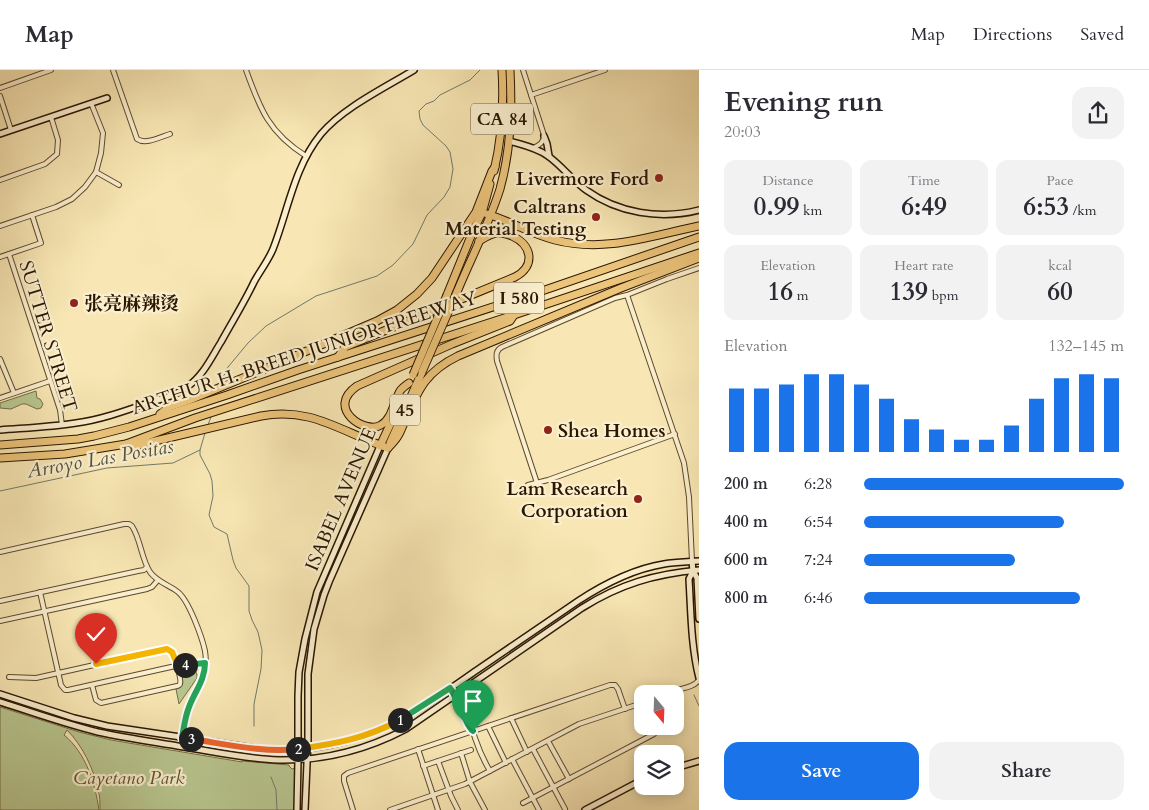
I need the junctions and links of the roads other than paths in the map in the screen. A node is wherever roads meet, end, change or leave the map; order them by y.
1 (51, 70) edge
2 (113, 70) edge
3 (246, 70) edge
4 (414, 70) edge
5 (502, 70) edge
6 (510, 70) edge
7 (522, 70) edge
8 (605, 70) edge
9 (36, 72) edge
10 (0, 88) edge
11 (0, 96) edge
12 (531, 96) junction
13 (107, 98) dead end
14 (91, 103) junction
15 (50, 117) junction
16 (11, 130) junction
17 (0, 134) edge
18 (170, 134) dead end
19 (544, 136) junction
20 (509, 142) junction
21 (533, 148) junction
22 (306, 156) junction
23 (549, 157) junction
24 (495, 167) junction
25 (96, 172) junction
26 (0, 180) edge
27 (119, 185) dead end
28 (699, 210) edge
29 (482, 213) junction
30 (32, 215) junction
31 (490, 215) junction
32 (0, 226) edge
33 (699, 226) edge
34 (699, 237) edge
35 (479, 242) junction
36 (699, 253) edge
37 (9, 254) junction
38 (0, 257) edge
39 (699, 258) edge
40 (699, 268) edge
41 (627, 295) junction
42 (514, 315) junction
43 (338, 357) junction
44 (0, 359) edge
45 (422, 372) joint
46 (50, 381) junction
47 (408, 383) junction
48 (14, 393) junction
49 (0, 398) edge
50 (156, 417) junction
51 (62, 425) junction
52 (0, 430) edge
53 (675, 434) junction
54 (126, 444) junction
55 (0, 445) edge
56 (380, 446) junction
57 (388, 448) junction
58 (0, 458) edge
59 (537, 483) junction
60 (528, 485) dead end
61 (0, 552) edge
62 (692, 561) junction
63 (699, 561) edge
64 (147, 567) junction
65 (696, 570) edge
66 (158, 580) junction
67 (40, 592) junction
68 (0, 601) edge
69 (44, 611) junction
70 (699, 620) edge
71 (0, 621) edge
72 (205, 663) junction
73 (178, 666) junction
74 (58, 673) junction
75 (9, 677) dead end
76 (699, 679) edge
77 (92, 685) junction
78 (450, 688) junction
79 (684, 688) edge
80 (0, 694) edge
81 (455, 696) junction
82 (0, 702) edge
83 (634, 706) edge
84 (625, 709) junction
85 (510, 718) junction
86 (488, 726) junction
87 (473, 731) junction
88 (652, 735) edge
89 (182, 738) junction
90 (548, 741) junction
91 (181, 746) junction
92 (308, 748) junction
93 (533, 748) junction
94 (298, 749) junction
95 (418, 749) junction
96 (471, 750) dead end
97 (527, 752) junction
98 (461, 753) junction
99 (307, 758) junction
100 (298, 760) junction
101 (512, 760) junction
102 (438, 761) junction
103 (699, 761) edge
104 (506, 762) junction
105 (684, 765) edge
106 (423, 766) junction
107 (490, 771) junction
108 (569, 779) junction
109 (470, 782) junction
110 (634, 784) edge
111 (554, 787) junction
112 (449, 791) junction
113 (433, 796) junction
114 (533, 798) junction
115 (523, 803) dead end
116 (565, 809) edge
117 (297, 810) edge
118 (305, 810) edge
119 (353, 810) edge
120 (390, 810) edge
121 (438, 810) edge
122 (458, 810) edge
123 (485, 810) edge
124 (539, 810) edge
125 (585, 810) edge

1 - 9 street
2 - 18 street
3 - 22 street
4 - 22 main road
5 - 24 highway, ISABEL AVENUE / CA 84
6 - 20 highway, ISABEL AVENUE / CA 84
7 - 12 street
8 - 12 street
9 - 10 street
11 - 16 street
12 - 19 street
13 - 14 main road
14 - 15 main road
14 - 25 street
15 - 16 main road
15 - 26 street
16 - 17 main road
19 - 21 street
19 - 23 main road
20 - 21 main road
20 - 31 highway, ISABEL AVENUE / CA 84
21 - 23 main road
22 - 51 main road
23 - 28 main road
24 - 29 highway, ISABEL AVENUE / CA 84
24 - 50 highway
25 - 27 street
25 - 30 street
29 - 31 highway
29 - 47 highway, ISABEL AVENUE / CA 84, bridge
30 - 32 street
30 - 37 street, SUTTER STREET
31 - 33 highway
31 - 35 highway, ISABEL AVENUE / CA 84
34 - 43 highway, ARTHUR H. BREED JUNIOR FREEWAY / I 580
35 - 43 highway
35 - 45 highway, ISABEL AVENUE / CA 84, bridge
36 - 42 highway, ARTHUR H. BREED JUNIOR FREEWAY / I 580
37 - 38 street
37 - 46 street, SUTTER STREET
39 - 57 highway
40 - 41 street
41 - 53 street
41 - 59 street
42 - 47 highway
42 - 54 highway, ARTHUR H. BREED JUNIOR FREEWAY / I 580
43 - 50 highway, ARTHUR H. BREED JUNIOR FREEWAY / I 580
44 - 48 street
45 - 57 highway, ISABEL AVENUE / 45
46 - 48 street
46 - 51 street, SUTTER STREET
47 - 56 highway, ISABEL AVENUE / 45
48 - 49 street
50 - 55 highway, ARTHUR H. BREED JUNIOR FREEWAY / I 580
51 - 52 main road
53 - 59 street
53 - 62 street
54 - 56 highway
54 - 58 highway, ARTHUR H. BREED JUNIOR FREEWAY / I 580
56 - 57 highway
56 - 94 main road, ISABEL AVENUE
57 - 92 main road, ISABEL AVENUE
59 - 60 street
61 - 64 street
62 - 63 main road
62 - 65 main road
62 - 78 main road
64 - 66 street
64 - 67 street
65 - 70 main road
65 - 76 main road
65 - 81 main road
66 - 69 street
66 - 72 street
67 - 68 street
67 - 69 street
69 - 71 street
69 - 74 street
72 - 73 street
72 - 89 street
73 - 74 street
73 - 77 street
73 - 77 street
74 - 75 street
74 - 77 street
76 - 79 street
78 - 81 street
78 - 92 main road
80 - 89 main road
81 - 87 street
81 - 99 main road
82 - 91 main road
83 - 84 street
84 - 85 street
84 - 90 street
85 - 86 street
85 - 97 street
86 - 87 street
86 - 104 street
87 - 95 street
87 - 107 street
88 - 108 street
89 - 91 street
89 - 94 main road
90 - 93 street
90 - 108 street
91 - 100 main road
92 - 94 main road
92 - 99 main road, ISABEL AVENUE
93 - 97 street
93 - 111 street
94 - 100 main road, ISABEL AVENUE
95 - 106 street
95 - 119 street
96 - 98 street
97 - 101 street
98 - 102 street
98 - 109 street
99 - 100 main road
99 - 118 main road, ISABEL AVENUE
100 - 117 main road, ISABEL AVENUE
101 - 104 street
101 - 114 street
102 - 106 street
102 - 112 street
103 - 105 main road
104 - 107 street
106 - 113 street
107 - 109 street
108 - 111 street
109 - 112 street
109 - 123 street
110 - 125 main road
111 - 114 street
111 - 116 street
112 - 113 street
112 - 122 street
113 - 120 street
113 - 121 street
114 - 115 street
114 - 124 street

